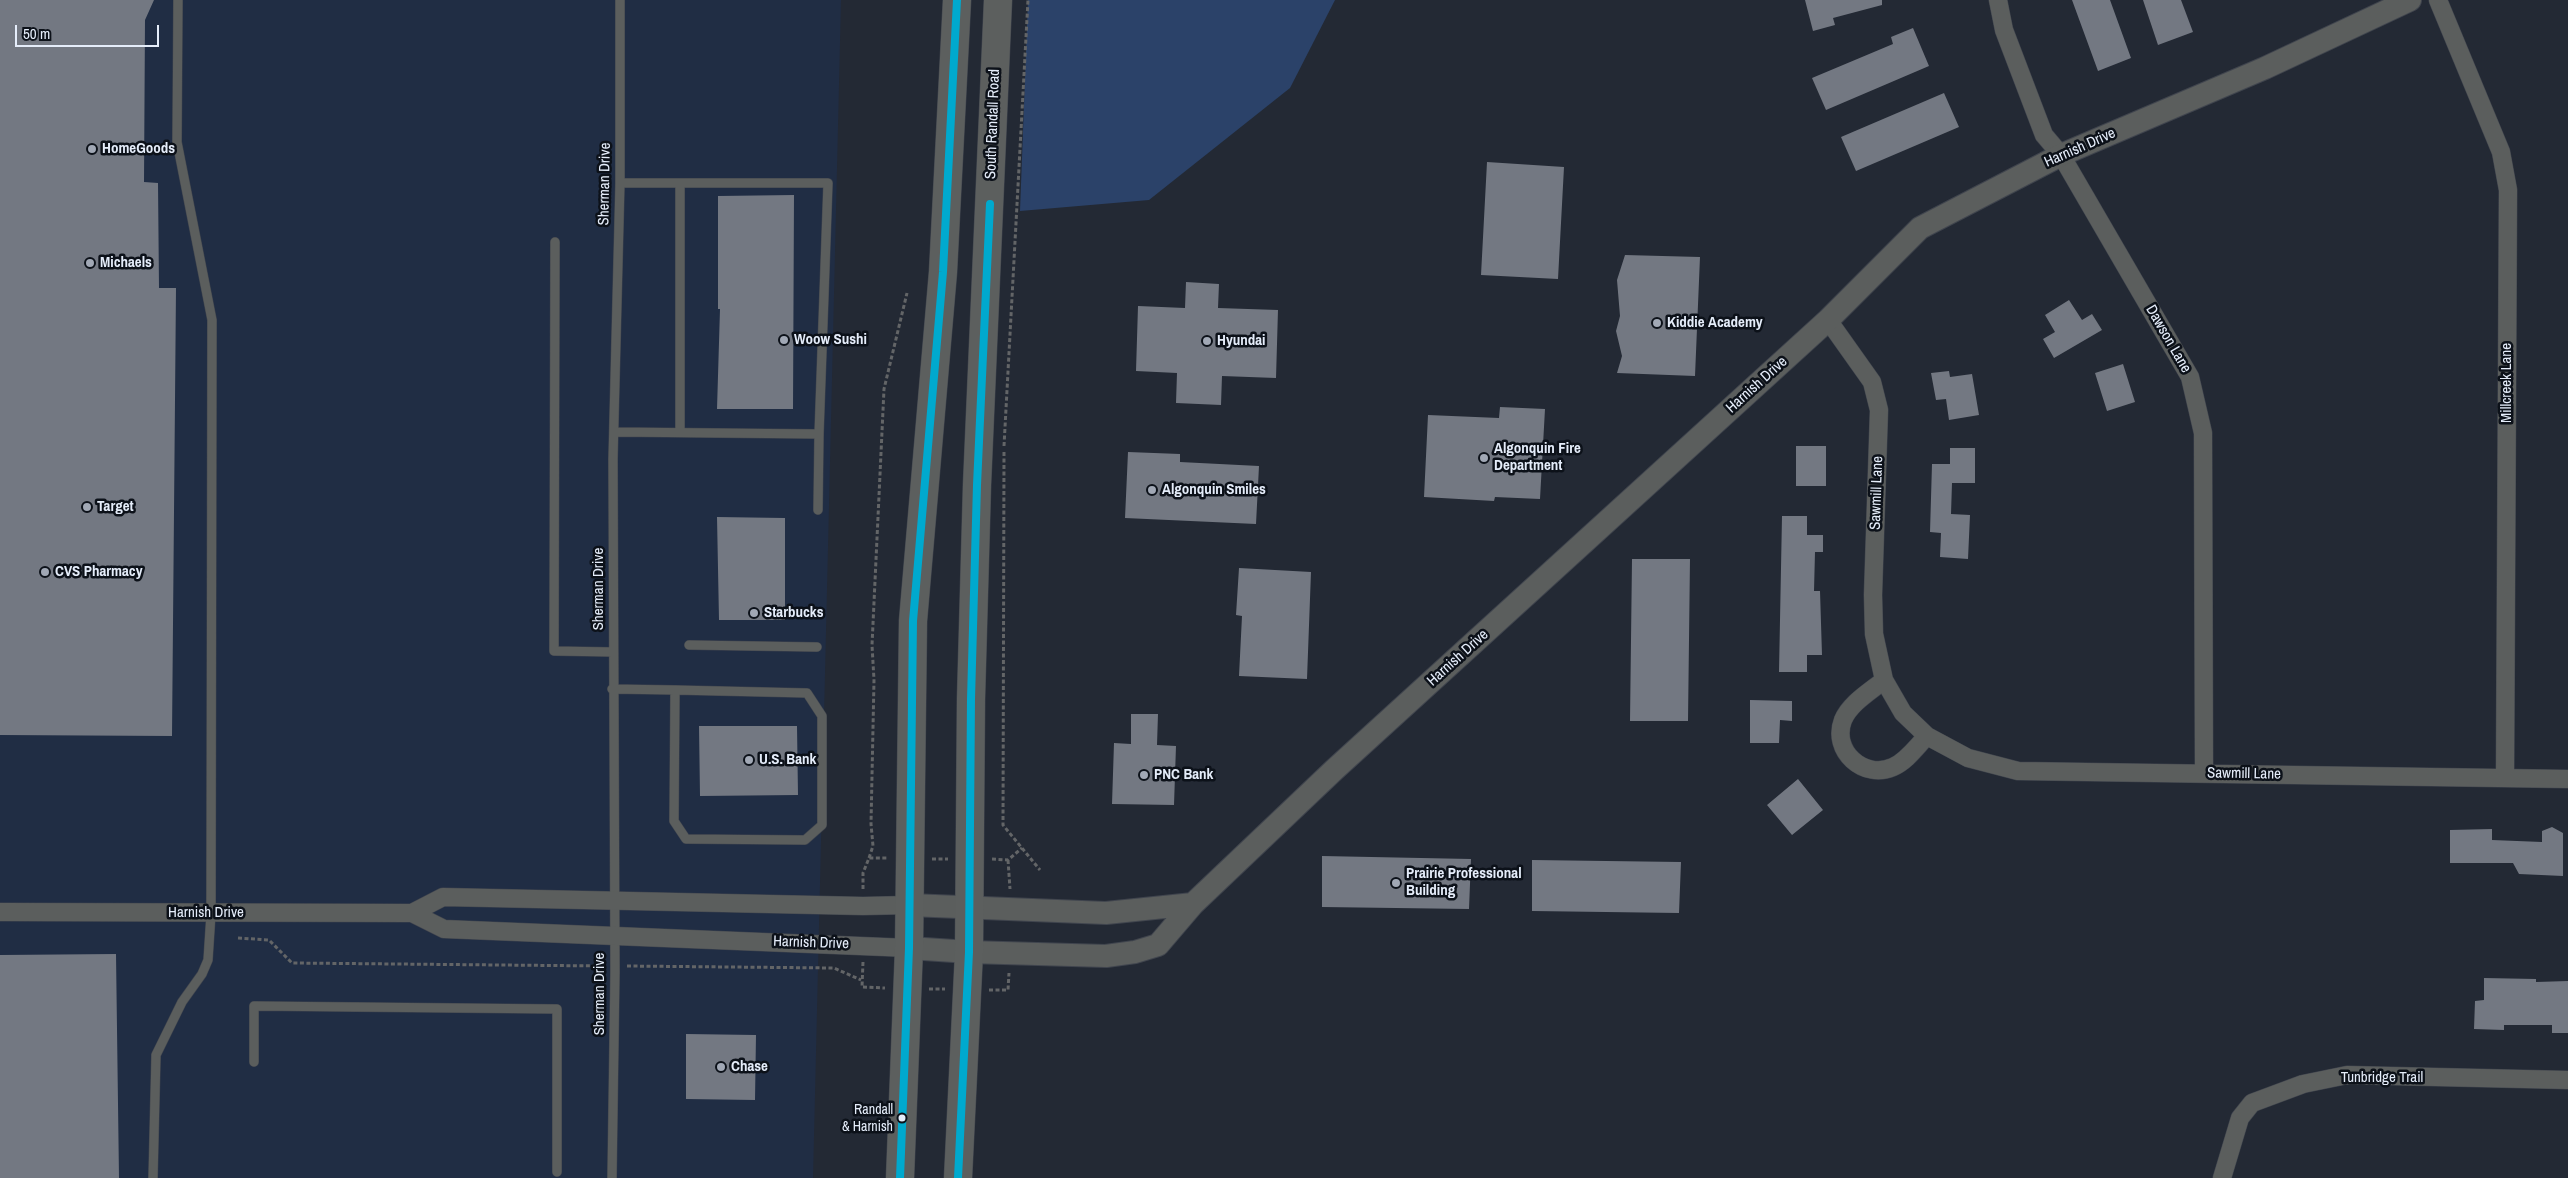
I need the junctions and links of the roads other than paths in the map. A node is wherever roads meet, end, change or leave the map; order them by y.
1 (178, 0) edge
2 (620, 0) edge
3 (957, 0) edge
4 (998, 0) edge
5 (1998, 0) edge
6 (2410, 0) edge
7 (2438, 0) edge
8 (2061, 155) junction
9 (620, 183) junction
10 (680, 183) junction
11 (555, 242) dead end
12 (1828, 320) junction
13 (614, 432) junction
14 (680, 432) junction
15 (819, 434) junction
16 (818, 510) dead end
17 (689, 645) dead end
18 (817, 647) dead end
19 (613, 652) junction
20 (1884, 680) junction
21 (612, 689) junction
22 (675, 690) junction
23 (1927, 736) junction
24 (2204, 773) junction
25 (2506, 778) junction
26 (2568, 779) edge
27 (614, 900) junction
28 (1193, 904) junction
29 (910, 905) junction
30 (970, 906) junction
31 (0, 912) edge
32 (412, 913) junction
33 (211, 914) junction
34 (614, 936) junction
35 (909, 948) junction
36 (968, 952) junction
37 (254, 1062) dead end
38 (2568, 1080) edge
39 (557, 1172) dead end
40 (152, 1178) edge
41 (612, 1178) edge
42 (900, 1178) edge
43 (958, 1178) edge
44 (2222, 1178) edge

1 - 33 lane
2 - 9 lane, Sherman Drive
3 - 29 main road
4 - 30 main road, South Randall Road
5 - 8 street, Dawson Lane
6 - 8 street, Harnish Drive
7 - 25 street, Millcreek Lane
8 - 12 street, Harnish Drive
8 - 24 street, Dawson Lane
9 - 10 lane
9 - 13 lane, Sherman Drive
10 - 14 lane
10 - 15 lane
11 - 19 lane
12 - 20 street, Sawmill Lane
12 - 28 street, Harnish Drive
13 - 14 lane
13 - 19 lane, Sherman Drive
14 - 15 lane
15 - 16 lane
17 - 18 lane
19 - 21 lane, Sherman Drive
20 - 23 street, Sawmill Lane
20 - 23 street
21 - 22 lane
21 - 27 lane, Sherman Drive
22 - 22 lane
23 - 24 street, Sawmill Lane
24 - 25 street, Sawmill Lane
25 - 26 street, Sawmill Lane
27 - 29 street, Harnish Drive
27 - 32 street, Harnish Drive
27 - 34 lane, Sherman Drive
28 - 30 street, Harnish Drive
28 - 36 street, Harnish Drive
29 - 30 street, Harnish Drive
29 - 35 main road
30 - 36 main road, South Randall Road
31 - 33 street, Harnish Drive
32 - 33 street, Harnish Drive
32 - 34 street, Harnish Drive
33 - 40 lane
34 - 35 street, Harnish Drive
34 - 41 lane, Sherman Drive
35 - 36 street, Harnish Drive
35 - 42 main road
36 - 43 main road, South Randall Road
37 - 39 lane
38 - 44 street, Tunbridge Trail

